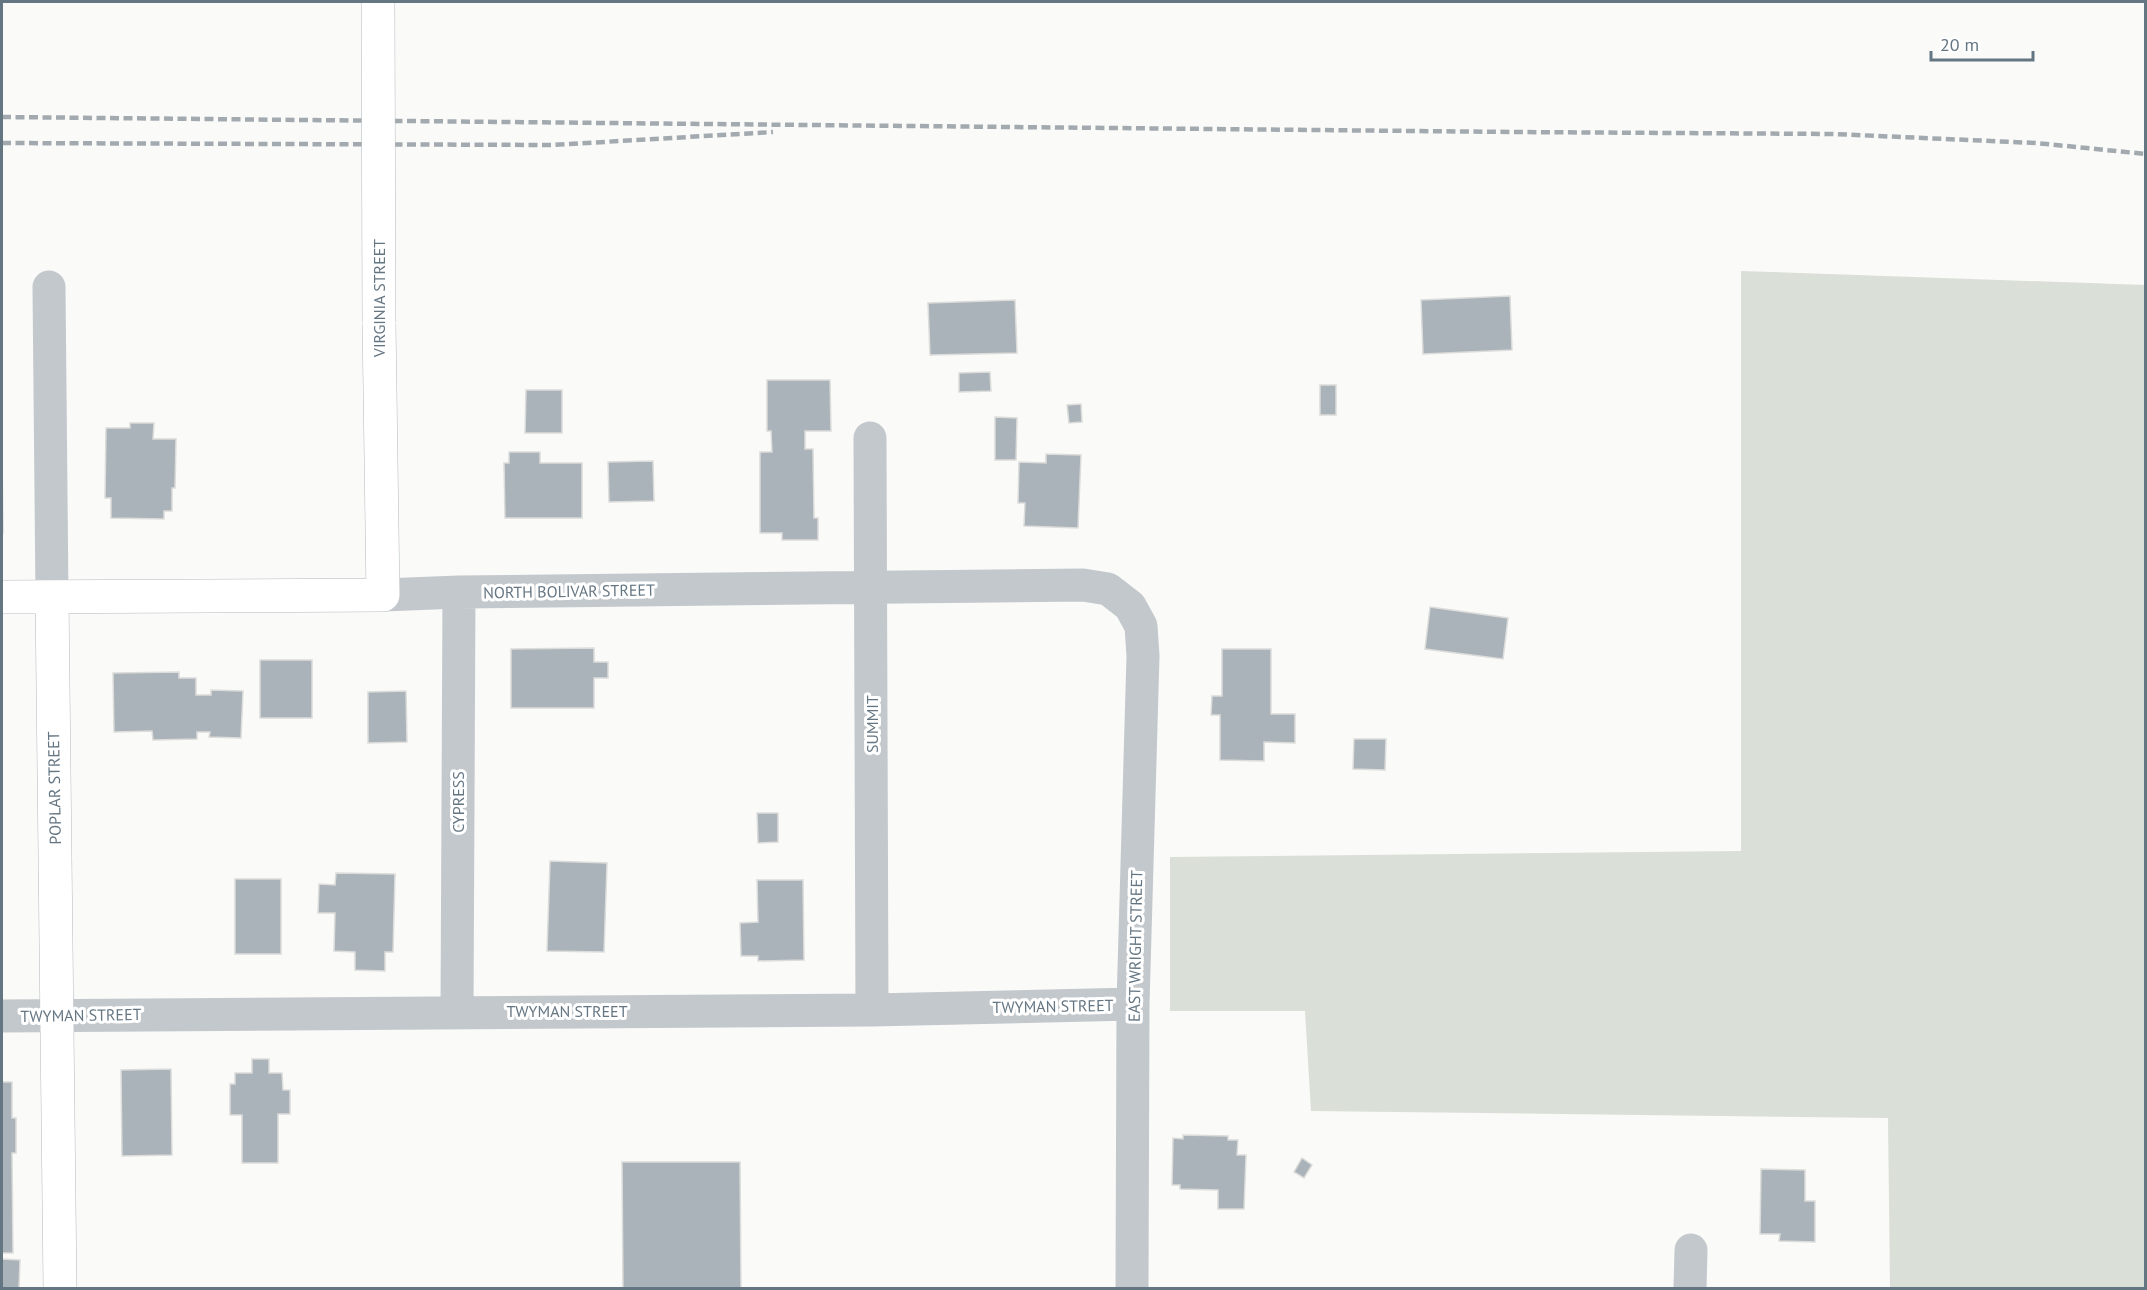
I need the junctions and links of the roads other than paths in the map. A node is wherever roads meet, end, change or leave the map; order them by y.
1 (378, 2) edge
2 (49, 287) dead end
3 (870, 438) dead end
4 (872, 587) junction
5 (459, 592) junction
6 (383, 595) junction
7 (2, 597) edge
8 (52, 597) junction
9 (1130, 606) joint
10 (1133, 1004) junction
11 (872, 1010) junction
12 (458, 1012) junction
13 (56, 1015) junction
14 (2, 1016) edge
15 (1691, 1250) dead end
16 (60, 1288) edge
17 (1132, 1288) edge
18 (1690, 1288) edge

1 - 6 street, VIRGINIA STREET, bridge
2 - 8 street, POPLAR STREET
3 - 4 street, SUMMIT
4 - 5 street, NORTH BOLIVAR STREET
4 - 9 street, NORTH BOLIVAR STREET
4 - 11 street, SUMMIT
5 - 6 street, NORTH BOLIVAR STREET
5 - 12 street, CYPRESS
6 - 8 street, NORTH BOLIVAR STREET
7 - 8 street, NORTH BOLIVAR STREET
8 - 13 street, POPLAR STREET
9 - 10 street, EAST WRIGHT STREET
10 - 11 street, TWYMAN STREET
10 - 17 street, EAST WRIGHT STREET
11 - 12 street, TWYMAN STREET
12 - 13 street, TWYMAN STREET
13 - 14 street, TWYMAN STREET
13 - 16 street, POPLAR STREET
15 - 18 street

